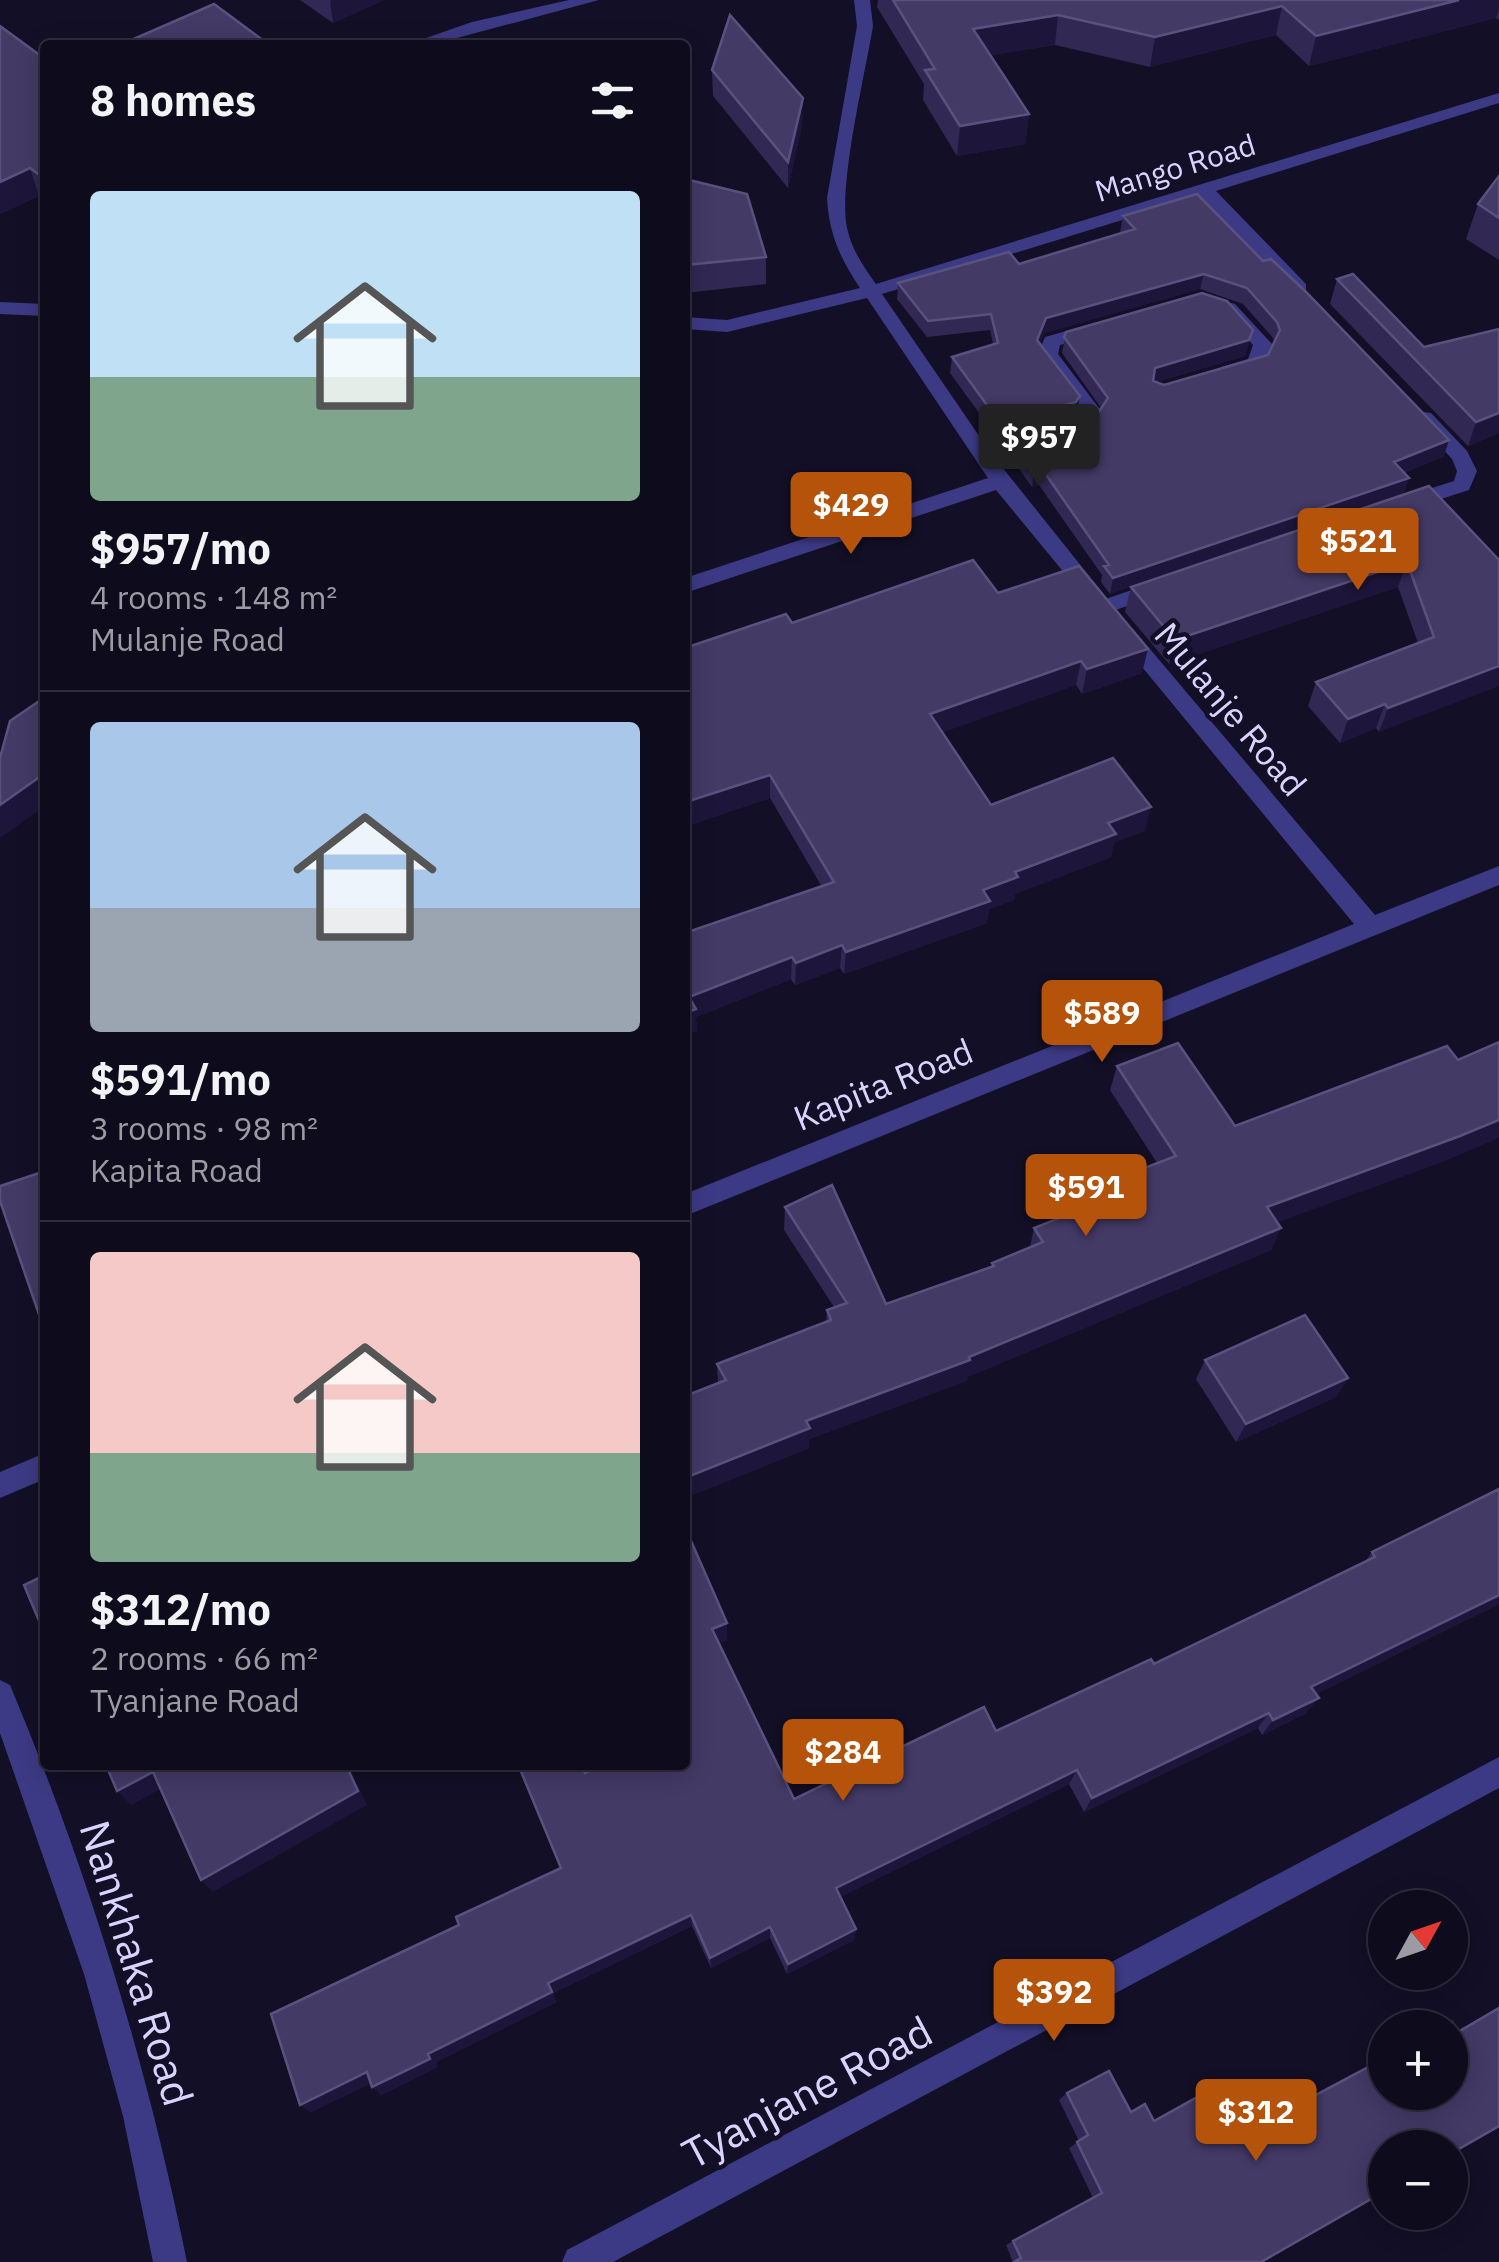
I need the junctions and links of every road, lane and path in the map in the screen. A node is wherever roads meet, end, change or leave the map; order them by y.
1 (590, 0) edge
2 (862, 0) edge
3 (429, 40) edge
4 (1499, 98) edge
5 (1202, 187) junction
6 (869, 292) junction
7 (1311, 300) edge
8 (1216, 304) edge
9 (0, 308) edge
10 (40, 310) edge
11 (1126, 320) edge
12 (690, 324) edge
13 (1218, 374) edge
14 (1406, 399) edge
15 (982, 454) junction
16 (1000, 480) junction
17 (1387, 510) edge
18 (1179, 581) edge
19 (690, 584) edge
20 (1104, 607) junction
21 (1499, 874) edge
22 (1370, 926) junction
23 (690, 1204) edge
24 (40, 1468) edge
25 (0, 1485) edge
26 (0, 1695) edge
27 (1499, 1772) edge
28 (170, 2262) edge
29 (580, 2262) edge

1 - 3 street
2 - 6 street, Mulanje Road
4 - 5 street, Mango Road
5 - 6 street, Mango Road
5 - 7 street
6 - 12 street, Mango Road
6 - 15 street, Mulanje Road
8 - 13 street
9 - 10 street
11 - 15 street
14 - 17 street
15 - 16 street, Mulanje Road
16 - 19 street
16 - 20 street, Mulanje Road
18 - 20 street
20 - 22 street, Mulanje Road
21 - 22 street, Kapita Road
22 - 23 street, Kapita Road
24 - 25 street
26 - 28 street, Nankhaka Road
27 - 29 street, Tyanjane Road

